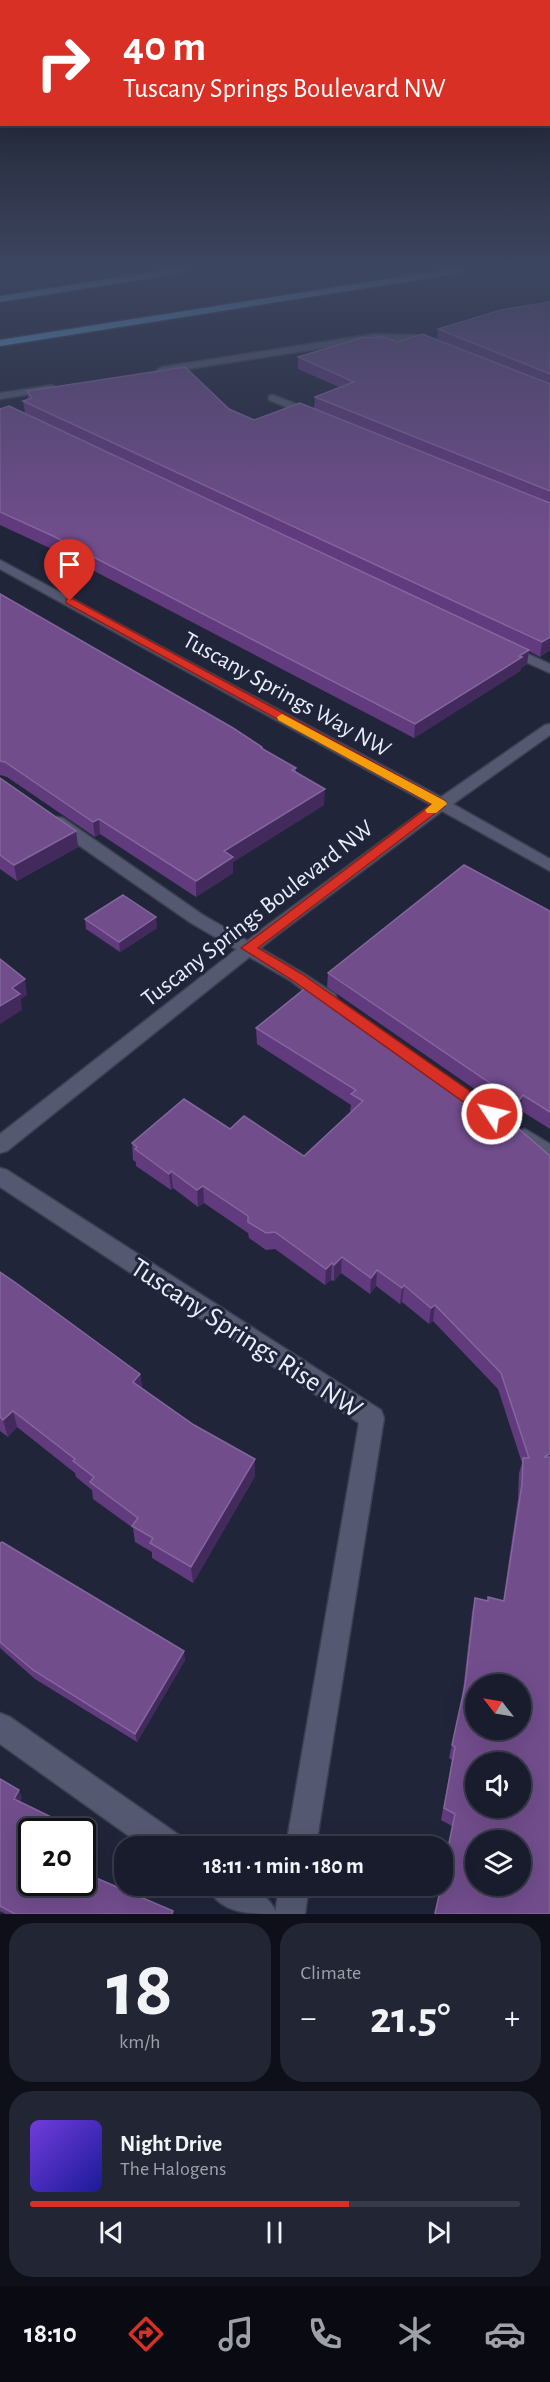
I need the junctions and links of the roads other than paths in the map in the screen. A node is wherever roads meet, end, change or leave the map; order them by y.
1 (232, 359) edge
2 (152, 372) edge
3 (58, 387) edge
4 (0, 396) edge
5 (273, 398) dead end
6 (327, 420) edge
7 (0, 564) edge
8 (496, 644) edge
9 (550, 669) edge
10 (550, 728) edge
11 (441, 804) junction
12 (47, 815) edge
13 (550, 867) edge
14 (248, 948) junction
15 (346, 1011) edge
16 (511, 1128) edge
17 (0, 1145) edge
18 (550, 1155) edge
19 (0, 1176) edge
20 (0, 1727) edge
21 (154, 1836) edge
22 (303, 1836) edge
23 (236, 1896) edge
24 (293, 1896) edge
25 (262, 1914) edge
26 (290, 1914) edge

1 - 2 street
3 - 4 street
5 - 6 street
7 - 11 street, Tuscany Springs Way NW
8 - 9 street
10 - 11 street, Tuscany Springs Boulevard NW
11 - 13 street, Tuscany Springs Way NW
11 - 14 street, Tuscany Springs Boulevard NW
12 - 14 street
14 - 15 street
14 - 17 street, Tuscany Springs Boulevard NW
16 - 18 street
19 - 22 street, Tuscany Springs Rise NW
20 - 21 street
23 - 25 street
24 - 26 street

